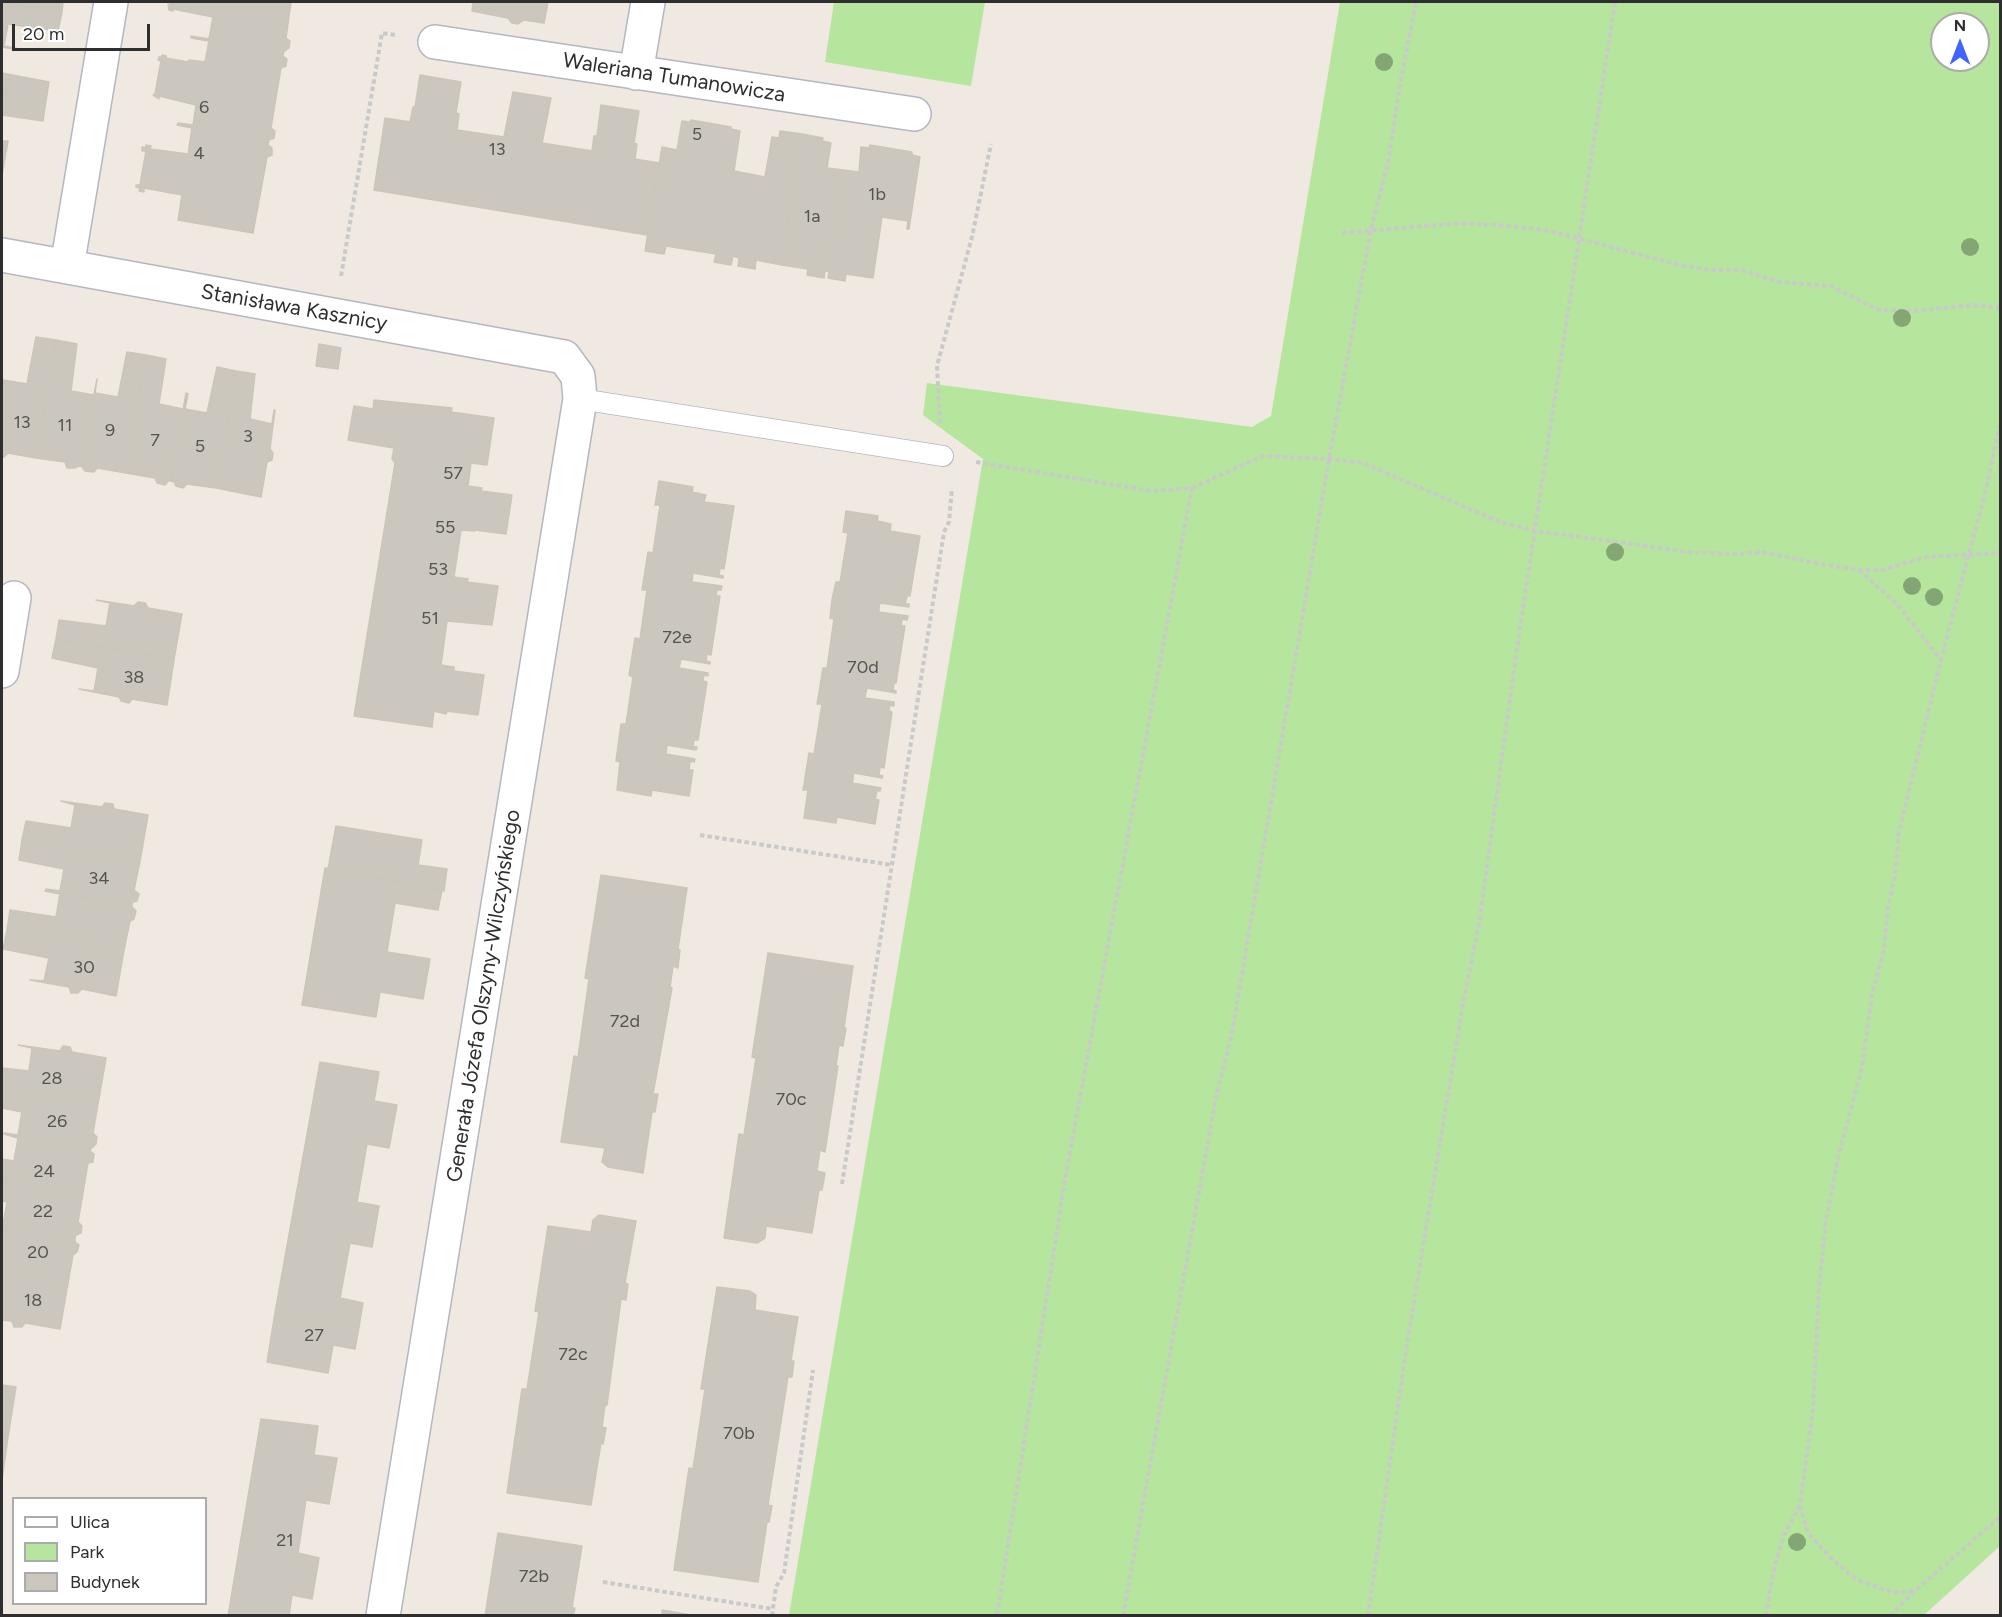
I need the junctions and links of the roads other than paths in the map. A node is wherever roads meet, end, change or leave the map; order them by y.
1 (111, 2) edge
2 (648, 2) edge
3 (435, 42) road end
4 (636, 73) junction
5 (914, 114) dead end
6 (2, 255) edge
7 (67, 267) junction
8 (579, 387) junction
9 (943, 456) road end
10 (14, 598) dead end
11 (2, 671) edge
12 (383, 1616) edge

1 - 7 street
2 - 4 street
3 - 4 street, Waleriana Tumanowicza
4 - 5 street, Waleriana Tumanowicza
6 - 7 street, Stanisława Kasznicy
7 - 8 street, Stanisława Kasznicy
8 - 9 lane
8 - 12 street, Generała Józefa Olszyny-Wilczyńskiego
10 - 11 street

